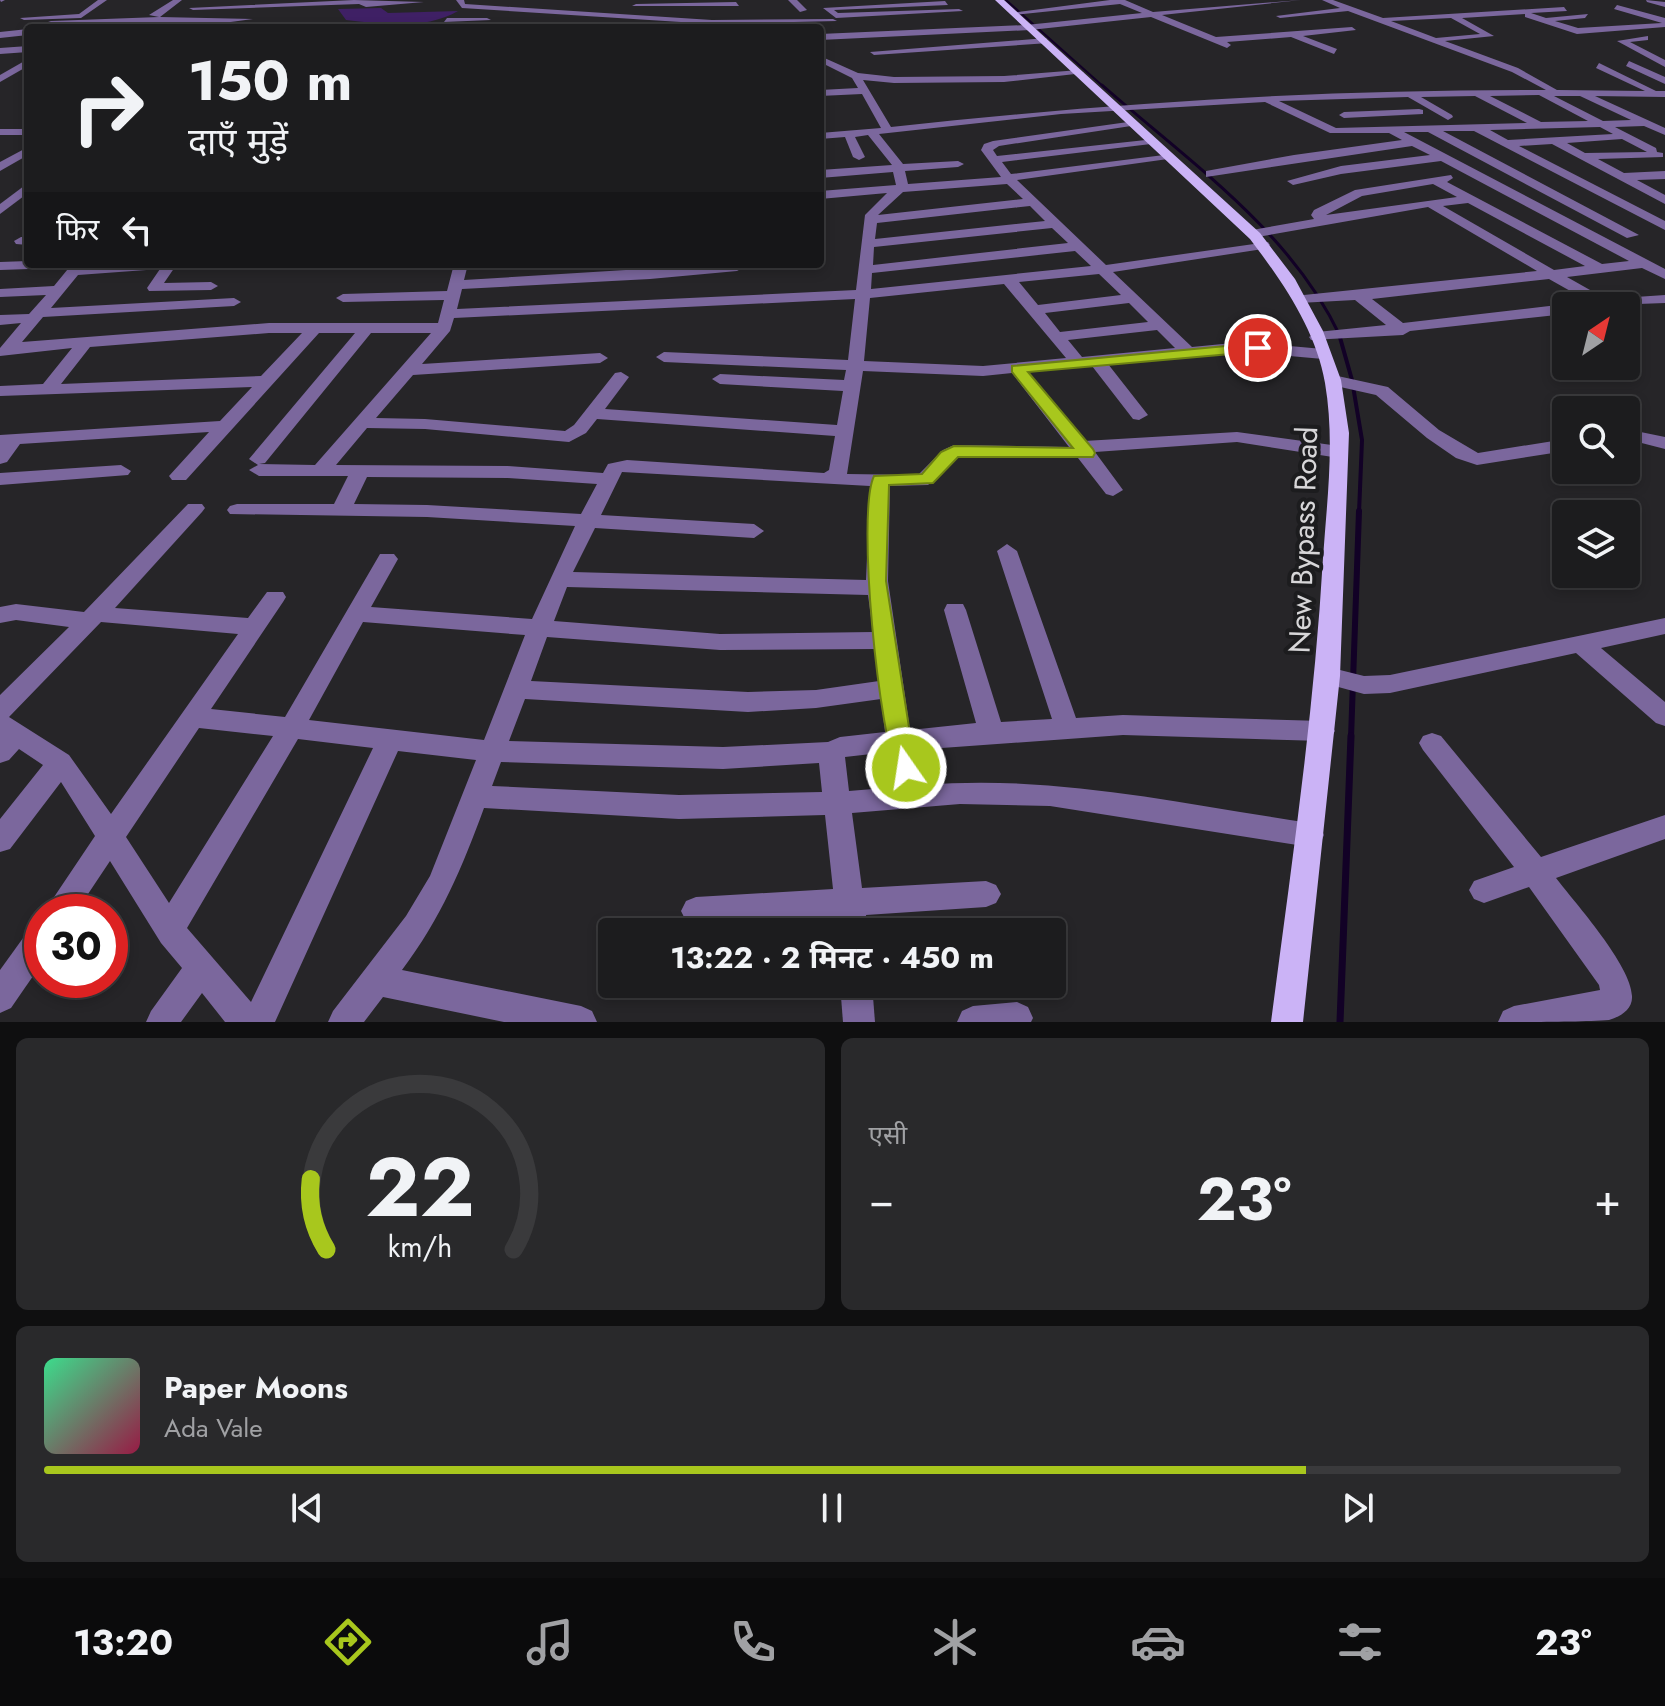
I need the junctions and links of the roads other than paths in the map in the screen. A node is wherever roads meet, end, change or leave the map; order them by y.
1 (103, 0) edge
2 (178, 0) edge
3 (217, 0) edge
4 (460, 0) edge
5 (792, 0) edge
6 (1297, 0) edge
7 (1360, 0) edge
8 (1539, 0) edge
9 (363, 1) edge
10 (855, 1) edge
11 (1329, 1) edge
12 (420, 2) edge
13 (553, 3) dead end
14 (945, 3) dead end
15 (1131, 3) edge
16 (581, 4) junction
17 (597, 4) dead end
18 (623, 4) dead end
19 (736, 4) dead end
20 (839, 4) dead end
21 (1428, 5) dead end
22 (49, 6) dead end
23 (902, 6) edge
24 (1493, 6) dead end
25 (1617, 7) dead end
26 (193, 8) junction
27 (635, 9) edge
28 (1438, 9) junction
29 (1564, 9) junction
30 (506, 10) junction
31 (1352, 10) junction
32 (799, 11) junction
33 (1519, 11) junction
34 (571, 12) junction
35 (753, 12) dead end
36 (770, 12) dead end
37 (602, 13) junction
38 (172, 14) junction
39 (310, 14) dead end
40 (1263, 14) dead end
41 (295, 15) dead end
42 (1154, 15) junction
43 (1466, 15) junction
44 (1451, 16) junction
45 (1585, 16) junction
46 (24, 18) junction
47 (266, 18) dead end
48 (650, 19) junction
49 (1541, 19) junction
50 (447, 20) dead end
51 (491, 20) junction
52 (562, 20) dead end
53 (665, 20) junction
54 (1379, 20) junction
55 (833, 21) dead end
56 (1027, 21) edge
57 (802, 22) junction
58 (916, 22) junction
59 (1173, 22) junction
60 (14, 23) dead end
61 (724, 23) junction
62 (885, 23) junction
63 (1665, 23) edge
64 (43, 24) edge
65 (157, 24) edge
66 (226, 24) edge
67 (486, 24) edge
68 (592, 24) edge
69 (621, 24) edge
70 (645, 24) edge
71 (662, 24) edge
72 (742, 24) edge
73 (760, 24) edge
74 (775, 24) edge
75 (1268, 24) dead end
76 (1493, 24) dead end
77 (1609, 24) dead end
78 (1223, 28) dead end
79 (1193, 31) junction
80 (24, 32) edge
81 (925, 32) junction
82 (893, 33) junction
83 (1291, 34) junction
84 (0, 35) edge
85 (846, 36) junction
86 (824, 37) edge
87 (1652, 38) dead end
88 (1430, 39) junction
89 (1215, 40) junction
90 (988, 41) junction
91 (935, 42) junction
92 (1313, 43) junction
93 (824, 48) edge
94 (1665, 48) edge
95 (24, 49) edge
96 (1635, 49) junction
97 (1298, 50) dead end
98 (0, 51) edge
99 (874, 52) dead end
100 (824, 61) edge
101 (1662, 61) edge
102 (866, 62) dead end
103 (24, 64) edge
104 (1629, 64) dead end
105 (1599, 66) dead end
106 (836, 68) junction
107 (824, 69) edge
108 (1079, 73) junction
109 (857, 77) junction
110 (0, 79) edge
111 (826, 81) edge
112 (1665, 81) edge
113 (865, 91) junction
114 (1536, 91) junction
115 (1555, 91) junction
116 (1476, 92) junction
117 (1578, 92) junction
118 (824, 93) edge
119 (1410, 94) junction
120 (1662, 94) edge
121 (1312, 97) junction
122 (1266, 99) junction
123 (1336, 111) junction
124 (1126, 112) junction
125 (1419, 112) dead end
126 (1448, 117) dead end
127 (1645, 123) junction
128 (1540, 124) junction
129 (1515, 125) junction
130 (1602, 125) junction
131 (1472, 126) junction
132 (1429, 128) junction
133 (1384, 130) junction
134 (0, 132) edge
135 (24, 132) edge
136 (880, 132) junction
137 (1665, 132) edge
138 (849, 135) junction
139 (824, 136) edge
140 (1626, 137) junction
141 (1151, 141) junction
142 (1548, 141) junction
143 (1505, 143) junction
144 (1422, 146) junction
145 (1465, 146) junction
146 (24, 152) edge
147 (1662, 154) edge
148 (1168, 156) junction
149 (1579, 156) junction
150 (859, 157) dead end
151 (1445, 157) junction
152 (993, 160) junction
153 (958, 164) dead end
154 (1595, 164) junction
155 (1255, 165) junction
156 (0, 167) edge
157 (24, 167) edge
158 (824, 174) edge
159 (1210, 174) dead end
160 (1476, 174) junction
161 (1665, 175) edge
162 (1619, 177) junction
163 (1009, 179) junction
164 (1435, 180) junction
165 (1293, 181) junction
166 (904, 182) junction
167 (1638, 187) junction
168 (24, 190) edge
169 (1596, 190) junction
170 (1556, 193) junction
171 (824, 194) edge
172 (1328, 195) junction
173 (1519, 196) junction
174 (1471, 199) junction
175 (1665, 200) edge
176 (1034, 202) junction
177 (1430, 203) junction
178 (24, 206) edge
179 (1, 208) edge
180 (932, 213) junction
181 (1366, 213) junction
182 (870, 220) junction
183 (1326, 220) junction
184 (1056, 224) junction
185 (1665, 226) edge
186 (952, 235) junction
187 (1632, 235) dead end
188 (1262, 236) junction
189 (867, 244) junction
190 (1080, 246) junction
191 (1642, 264) junction
192 (0, 266) edge
193 (17, 266) junction
194 (24, 266) edge
195 (70, 268) edge
196 (165, 268) edge
197 (460, 268) edge
198 (708, 268) edge
199 (1599, 268) junction
200 (1105, 269) junction
201 (650, 270) edge
202 (865, 270) junction
203 (1553, 273) junction
204 (1663, 274) edge
205 (1009, 280) junction
206 (0, 282) edge
207 (211, 286) dead end
208 (57, 290) junction
209 (453, 290) junction
210 (1579, 292) edge
211 (0, 293) edge
212 (863, 294) junction
213 (1359, 296) junction
214 (343, 298) dead end
215 (1135, 298) junction
216 (1310, 299) junction
217 (1665, 299) edge
218 (1640, 301) edge
219 (234, 302) dead end
220 (652, 304) junction
221 (1035, 310) junction
222 (1552, 311) edge
223 (36, 315) junction
224 (0, 320) edge
225 (446, 321) junction
226 (1162, 325) junction
227 (315, 328) junction
228 (367, 328) junction
229 (1403, 330) junction
230 (1056, 337) junction
231 (1330, 341) junction
232 (85, 342) junction
233 (4, 351) edge
234 (1190, 354) junction
235 (664, 357) dead end
236 (600, 358) dead end
237 (1088, 363) junction
238 (1017, 369) junction
239 (407, 370) junction
240 (621, 377) dead end
241 (854, 377) junction
242 (720, 379) dead end
243 (1333, 380) junction
244 (268, 381) junction
245 (48, 389) junction
246 (0, 391) edge
247 (593, 413) junction
248 (1139, 415) dead end
249 (359, 423) junction
250 (226, 426) junction
251 (845, 431) junction
252 (1640, 437) edge
253 (8, 440) edge
254 (1665, 443) edge
255 (1552, 447) edge
256 (1084, 450) junction
257 (1339, 452) junction
258 (0, 458) edge
259 (321, 470) junction
260 (361, 470) junction
261 (121, 471) dead end
262 (179, 476) dead end
263 (0, 479) edge
264 (608, 479) junction
265 (828, 479) junction
266 (880, 480) junction
267 (1113, 490) dead end
268 (195, 508) dead end
269 (237, 510) dead end
270 (341, 510) junction
271 (588, 519) junction
272 (754, 531) dead end
273 (1007, 551) dead end
274 (387, 559) dead end
275 (560, 579) junction
276 (877, 588) junction
277 (275, 597) dead end
278 (955, 610) dead end
279 (356, 614) junction
280 (0, 615) edge
281 (94, 618) junction
282 (255, 627) junction
283 (539, 629) junction
284 (1662, 629) edge
285 (884, 640) junction
286 (1581, 644) junction
287 (1346, 680) junction
288 (891, 688) junction
289 (516, 689) junction
290 (1665, 716) edge
291 (192, 717) junction
292 (1067, 727) junction
293 (291, 729) junction
294 (4, 731) edge
295 (1322, 731) junction
296 (991, 732) junction
297 (390, 740) junction
298 (899, 740) junction
299 (1432, 743) dead end
300 (492, 751) junction
301 (833, 752) junction
302 (60, 763) junction
303 (475, 796) junction
304 (913, 796) junction
305 (838, 803) junction
306 (1665, 827) edge
307 (1310, 835) junction
308 (112, 837) junction
309 (0, 840) edge
310 (1536, 873) junction
311 (1484, 890) dead end
312 (72, 894) edge
313 (986, 894) dead end
314 (696, 911) dead end
315 (852, 918) edge
316 (170, 929) junction
317 (24, 963) edge
318 (201, 968) junction
319 (376, 980) junction
320 (0, 997) edge
321 (857, 998) edge
322 (1017, 1018) dead end
323 (162, 1022) edge
324 (246, 1022) edge
325 (258, 1022) edge
326 (344, 1022) edge
327 (581, 1022) edge
328 (859, 1022) edge
329 (973, 1022) edge
330 (1287, 1022) edge
331 (1514, 1022) edge

1 - 46 street
2 - 38 street
3 - 26 street
4 - 30 street
5 - 32 street
6 - 42 street
7 - 11 street
8 - 29 street
9 - 12 street
9 - 26 street
10 - 20 street
11 - 31 street
13 - 16 street
14 - 23 street
15 - 42 street
15 - 56 street
15 - 56 street
16 - 17 street
16 - 34 street
18 - 27 street
19 - 27 street
21 - 28 street
22 - 46 street
23 - 32 street
23 - 58 street
23 - 58 street
24 - 28 street
25 - 63 street
26 - 38 street
27 - 37 street
27 - 48 street
27 - 61 street
27 - 69 street
28 - 44 street
29 - 33 street
29 - 45 street
30 - 34 street
30 - 51 street
31 - 54 street
31 - 75 street
32 - 36 street
32 - 57 street
33 - 43 street
33 - 49 street
34 - 37 street
34 - 52 street
35 - 73 street
37 - 68 street
38 - 65 street
39 - 41 street
40 - 59 street
42 - 56 street
42 - 59 street
43 - 44 street
43 - 76 street
44 - 54 street
44 - 88 street
45 - 49 street
45 - 77 street
46 - 60 street
47 - 66 street
48 - 53 street
48 - 70 street
49 - 63 street
50 - 51 street
51 - 67 street
53 - 61 street
53 - 71 street
54 - 88 street
55 - 57 street
56 - 81 street
56 - 90 street
56 - 108 main road, New Bypass Road
57 - 74 street
58 - 62 street
58 - 81 street
59 - 79 street
61 - 72 street
62 - 82 street
62 - 85 street
64 - 65 street
78 - 79 street
79 - 89 street
80 - 84 street
81 - 82 street
81 - 91 street
82 - 85 street
83 - 89 street
83 - 92 street
83 - 92 street
85 - 86 street
87 - 96 street
88 - 115 street
89 - 92 street
90 - 91 street
90 - 99 street
90 - 102 street
91 - 93 street
92 - 97 street
94 - 96 street
95 - 98 street
96 - 101 street
100 - 106 street
103 - 110 street
104 - 112 street
105 - 120 street
106 - 107 street
106 - 109 street
108 - 109 street
108 - 124 main road, New Bypass Road
109 - 111 street
109 - 113 street
113 - 118 street
113 - 136 street
114 - 115 street
114 - 116 street
114 - 130 street
115 - 117 street
116 - 119 street
116 - 128 street
117 - 120 street
117 - 127 street
119 - 121 street
119 - 126 street
121 - 122 street
121 - 123 street
122 - 124 street
122 - 133 street
123 - 125 street
123 - 133 street
124 - 136 street
124 - 141 main road, New Bypass Road
124 - 152 street
127 - 130 street
127 - 137 street
128 - 129 street
128 - 130 street
129 - 131 street
129 - 142 street
130 - 140 street
131 - 132 street
131 - 143 street
132 - 133 street
132 - 145 street
133 - 144 street
134 - 135 street
136 - 138 street
136 - 166 street
138 - 139 street
138 - 150 street
140 - 142 street
140 - 147 street
141 - 148 main road, New Bypass Road
141 - 152 street
142 - 143 street
142 - 149 street
143 - 145 street
143 - 169 street
144 - 145 street
144 - 151 street
144 - 155 street
145 - 170 street
146 - 156 street
147 - 149 street
147 - 154 street
148 - 163 street
148 - 188 main road, New Bypass Road
149 - 154 street
151 - 160 street
151 - 165 street
152 - 163 street
153 - 166 street
154 - 162 street
155 - 159 street
155 - 165 street
156 - 157 street
158 - 166 street
160 - 164 street
160 - 173 street
161 - 162 street
162 - 167 street
163 - 166 street
163 - 176 street
164 - 172 street
164 - 174 street
165 - 172 street
166 - 171 street
166 - 180 street
166 - 182 street
167 - 169 street
167 - 175 street
168 - 179 street
169 - 170 street
169 - 185 street
170 - 173 street
170 - 187 street
172 - 181 street
172 - 183 street
173 - 191 street
174 - 177 street
174 - 199 street
176 - 180 street
176 - 184 street
177 - 181 street
177 - 203 street
178 - 179 street
180 - 182 street
180 - 186 street
181 - 183 street
182 - 189 street
183 - 188 street
184 - 186 street
184 - 190 street
186 - 189 street
188 - 200 street
188 - 216 main road, New Bypass Road
189 - 202 street
190 - 200 street
190 - 202 street
191 - 199 street
191 - 204 street
192 - 193 street
193 - 194 street
193 - 206 street
195 - 208 street
196 - 207 street
197 - 209 street
198 - 201 street
199 - 203 street
200 - 205 street
200 - 215 street
201 - 209 street
201 - 220 street
202 - 212 street
203 - 210 street
203 - 213 street
205 - 212 street
205 - 221 street
208 - 211 street
208 - 223 street
209 - 214 street
209 - 225 street
212 - 220 street
212 - 241 street
213 - 216 street
213 - 229 street
215 - 221 street
215 - 226 street
216 - 231 main road, New Bypass Road
217 - 218 street
219 - 223 street
220 - 225 street
221 - 230 street
222 - 229 street
223 - 224 street
223 - 233 street
225 - 228 street
225 - 239 street
226 - 230 street
226 - 234 street
227 - 228 street
227 - 232 street
227 - 244 street
228 - 259 street
229 - 231 street
230 - 237 street
231 - 234 street
231 - 243 main road, New Bypass Road
232 - 233 street
232 - 245 street
234 - 237 street
235 - 241 street
236 - 239 street
237 - 238 street
237 - 248 street
238 - 241 street
238 - 256 street
239 - 249 street
240 - 247 street
241 - 242 street
241 - 251 street
243 - 255 street
243 - 257 main road, New Bypass Road
244 - 245 street
244 - 250 street
245 - 246 street
247 - 249 street
247 - 251 street
249 - 259 street
250 - 253 street
250 - 262 street
251 - 265 street
252 - 254 street
253 - 258 street
256 - 257 street
256 - 266 street
256 - 267 street
257 - 287 main road, New Bypass Road
259 - 260 street
260 - 264 street
260 - 270 street
261 - 263 street
264 - 265 street
264 - 271 street
265 - 266 street
266 - 276 street
268 - 281 street
269 - 270 street
270 - 271 street
271 - 272 street
271 - 275 street
273 - 292 street
274 - 279 street
275 - 276 street
275 - 283 street
276 - 285 street
277 - 282 street
278 - 296 street
279 - 283 street
279 - 293 street
280 - 281 street
281 - 282 street
281 - 294 street
282 - 291 street
283 - 285 street
283 - 289 street
284 - 286 street
285 - 288 street
286 - 287 street
286 - 290 street
287 - 295 main road, New Bypass Road
288 - 289 street
288 - 298 street
289 - 300 street
291 - 293 street
291 - 308 street
292 - 295 street
292 - 296 street
293 - 297 street
293 - 316 street
294 - 302 street
295 - 307 main road, New Bypass Road
296 - 298 street
297 - 300 street
297 - 325 street
298 - 301 street
298 - 304 street
299 - 310 street
300 - 301 street
300 - 303 street
301 - 305 street
302 - 308 street
302 - 309 street
303 - 305 street
303 - 319 street
304 - 305 street
304 - 307 street
305 - 315 street
306 - 310 street
307 - 330 main road, New Bypass Road
308 - 312 street
308 - 316 street
310 - 311 street
310 - 331 street
313 - 315 street
314 - 315 street
316 - 318 street
317 - 320 street
318 - 323 street
318 - 324 street
319 - 326 street
319 - 327 street
321 - 328 street
322 - 329 street

